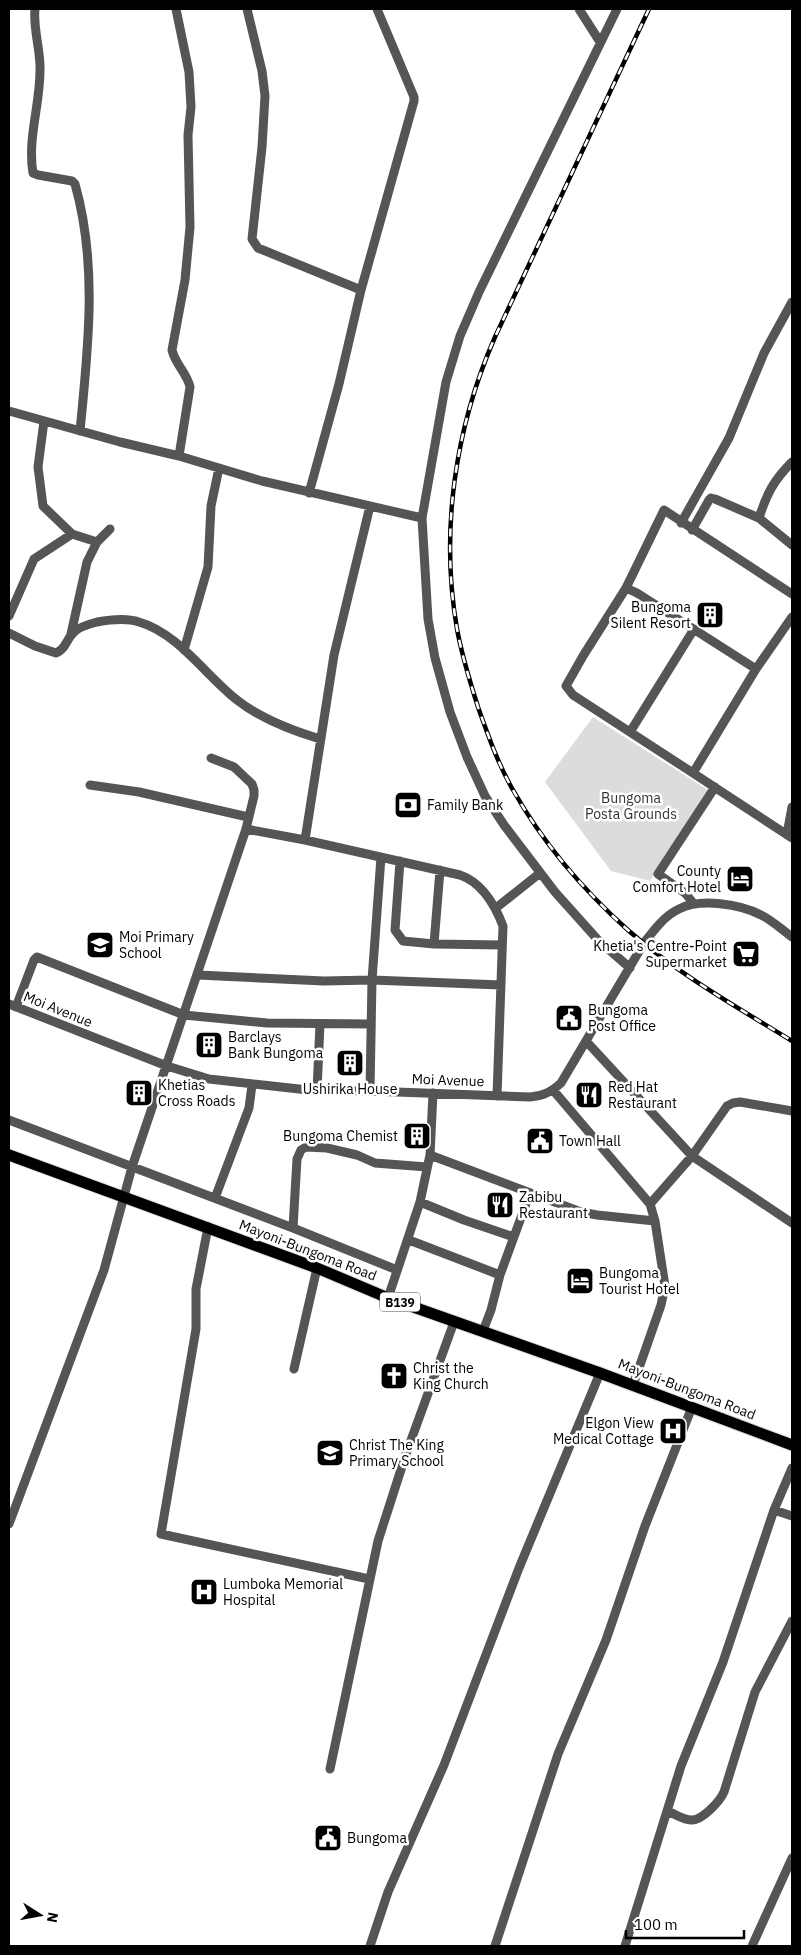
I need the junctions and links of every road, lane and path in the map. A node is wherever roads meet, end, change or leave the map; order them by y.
1 (35, 9) edge
2 (176, 9) edge
3 (247, 9) edge
4 (377, 9) edge
5 (579, 9) edge
6 (617, 9) edge
7 (600, 42) junction
8 (361, 290) junction
9 (792, 302) edge
10 (9, 411) edge
11 (44, 421) junction
12 (80, 431) junction
13 (179, 456) junction
14 (792, 462) edge
15 (219, 468) junction
16 (309, 493) junction
17 (370, 506) junction
18 (422, 518) junction
19 (759, 518) junction
20 (681, 522) junction
21 (110, 529) dead end
22 (692, 530) junction
23 (72, 534) junction
24 (97, 542) junction
25 (792, 545) edge
26 (626, 588) junction
27 (792, 594) edge
28 (9, 616) edge
29 (792, 616) edge
30 (694, 629) junction
31 (9, 633) edge
32 (71, 634) junction
33 (184, 650) junction
34 (756, 669) junction
35 (630, 732) junction
36 (320, 739) junction
37 (211, 758) dead end
38 (694, 773) junction
39 (90, 784) dead end
40 (715, 787) junction
41 (792, 808) edge
42 (248, 817) junction
43 (246, 829) junction
44 (789, 836) edge
45 (305, 840) junction
46 (380, 856) junction
47 (400, 861) junction
48 (440, 870) junction
49 (540, 873) junction
50 (694, 904) junction
51 (496, 908) junction
52 (792, 937) edge
53 (434, 944) junction
54 (502, 945) junction
55 (630, 968) junction
56 (198, 975) junction
57 (372, 980) junction
58 (501, 986) junction
59 (12, 1006) edge
60 (184, 1015) junction
61 (320, 1024) junction
62 (371, 1024) junction
63 (586, 1040) junction
64 (167, 1066) junction
65 (252, 1084) junction
66 (553, 1090) junction
67 (370, 1091) junction
68 (317, 1092) junction
69 (433, 1093) junction
70 (497, 1096) junction
71 (792, 1111) edge
72 (9, 1120) edge
73 (9, 1155) edge
74 (430, 1155) junction
75 (692, 1156) junction
76 (132, 1167) junction
77 (427, 1167) junction
78 (530, 1193) junction
79 (124, 1198) junction
80 (214, 1198) junction
81 (420, 1202) junction
82 (650, 1204) junction
83 (655, 1221) junction
84 (792, 1223) edge
85 (208, 1227) junction
86 (293, 1228) junction
87 (514, 1237) junction
88 (409, 1240) junction
89 (316, 1268) junction
90 (398, 1270) junction
91 (500, 1275) junction
92 (388, 1298) junction
93 (454, 1322) junction
94 (483, 1331) junction
95 (294, 1369) dead end
96 (600, 1372) junction
97 (634, 1386) junction
98 (692, 1407) junction
99 (792, 1445) edge
100 (792, 1468) edge
101 (774, 1510) junction
102 (792, 1516) edge
103 (9, 1524) edge
104 (369, 1579) junction
105 (791, 1626) edge
106 (330, 1770) dead end
107 (668, 1811) junction
108 (792, 1858) edge
109 (370, 1946) edge
110 (495, 1946) edge
111 (626, 1946) edge
112 (752, 1946) edge

1 - 12 street
2 - 13 street
3 - 8 street
4 - 8 street
5 - 7 street
6 - 7 street
7 - 18 street
8 - 16 street
9 - 20 street
10 - 11 street
11 - 12 street
11 - 23 street
12 - 13 street
13 - 15 street
14 - 19 street
15 - 16 street
15 - 33 street
16 - 17 street
17 - 18 street
17 - 36 street
18 - 49 street
19 - 22 street
19 - 25 street
20 - 22 street
20 - 26 street
21 - 24 street
22 - 27 street
23 - 24 street
23 - 28 street
24 - 32 street
26 - 30 street
26 - 35 street
29 - 34 street
30 - 34 street
30 - 35 street
31 - 32 street
32 - 33 street
33 - 36 street
34 - 38 street
35 - 38 street
36 - 45 street
37 - 42 street
38 - 40 street
39 - 42 street
40 - 44 street
40 - 50 street
41 - 44 street
42 - 43 street
43 - 45 street
43 - 56 street
45 - 46 street
46 - 47 street
46 - 57 street
47 - 48 street
47 - 53 street
48 - 51 street
48 - 53 street
49 - 51 street
49 - 55 street
50 - 52 street
50 - 55 street
51 - 54 street
53 - 54 street
54 - 58 street
55 - 63 street
56 - 57 street
56 - 60 street
57 - 58 street
57 - 62 street
58 - 70 street
59 - 60 street
59 - 64 street, Moi Avenue
60 - 61 street
60 - 64 street
61 - 62 street
61 - 68 street
62 - 67 street
63 - 66 street
63 - 75 street
64 - 65 street, Moi Avenue
64 - 76 street
65 - 68 street, Moi Avenue
65 - 80 street
66 - 70 street, Moi Avenue
66 - 82 street
67 - 68 street, Moi Avenue
67 - 69 street, Moi Avenue
69 - 70 street, Moi Avenue
69 - 74 street
71 - 75 street
72 - 76 street
73 - 79 main road, Mayoni-Bungoma Road / B139
74 - 77 street
74 - 78 street
75 - 82 street
75 - 84 street
76 - 79 street
76 - 80 street
77 - 81 street
77 - 86 street
78 - 83 street
78 - 87 street
79 - 85 main road, Mayoni-Bungoma Road / B139
79 - 103 street
80 - 86 street
81 - 87 street
81 - 88 street
82 - 83 street
83 - 97 street
85 - 89 main road, Mayoni-Bungoma Road / B139
85 - 104 street
86 - 90 street
87 - 91 street
88 - 90 street
88 - 91 street
89 - 92 main road, Mayoni-Bungoma Road / B139
89 - 95 street
90 - 92 street
91 - 94 street
92 - 93 main road, Mayoni-Bungoma Road / B139
93 - 94 main road, Mayoni-Bungoma Road / B139
93 - 104 street
94 - 96 main road, Mayoni-Bungoma Road / B139
96 - 97 main road, Mayoni-Bungoma Road / B139
96 - 109 street
97 - 98 main road, Mayoni-Bungoma Road / B139
98 - 99 main road, Mayoni-Bungoma Road / B139
98 - 110 street
100 - 101 street
101 - 102 street
101 - 107 street
104 - 106 street
105 - 107 street
107 - 111 street
108 - 112 street

